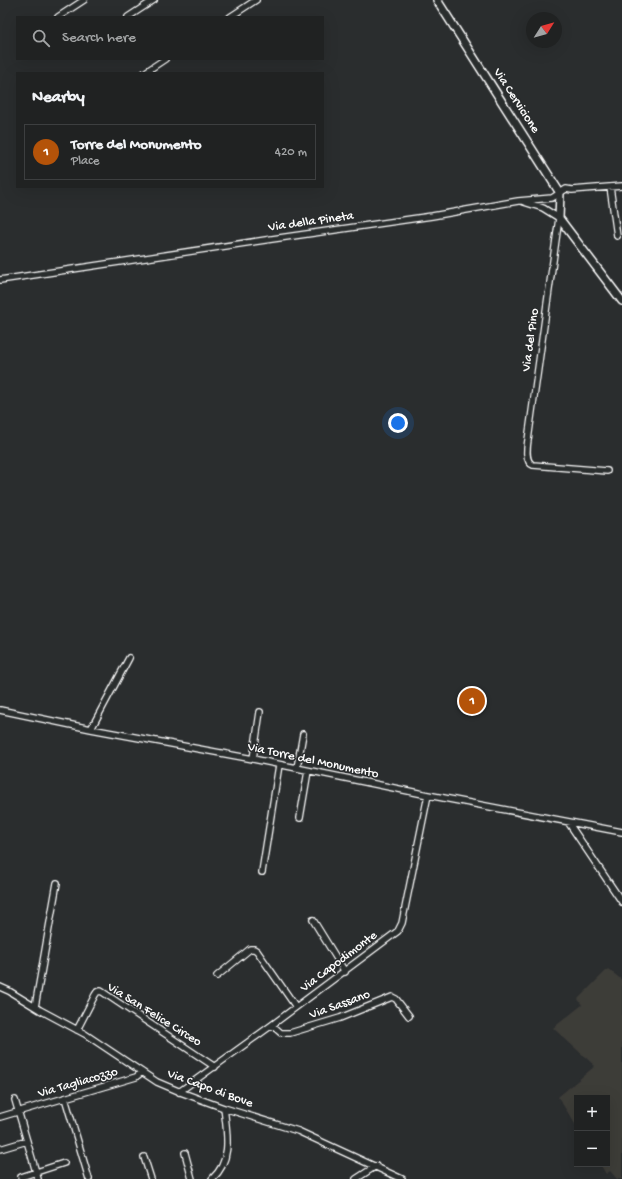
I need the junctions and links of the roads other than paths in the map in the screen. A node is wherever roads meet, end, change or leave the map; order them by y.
1 (84, 0) edge
2 (154, 0) edge
3 (256, 0) edge
4 (437, 0) edge
5 (60, 16) edge
6 (130, 16) edge
7 (232, 16) edge
8 (164, 60) edge
9 (146, 72) edge
10 (622, 186) edge
11 (610, 188) junction
12 (560, 193) junction
13 (518, 201) junction
14 (560, 218) junction
15 (617, 236) dead end
16 (0, 280) edge
17 (622, 301) edge
18 (607, 471) dead end
19 (129, 658) dead end
20 (0, 710) edge
21 (260, 712) dead end
22 (91, 729) junction
23 (303, 734) dead end
24 (253, 759) junction
25 (279, 765) junction
26 (297, 768) junction
27 (308, 771) junction
28 (428, 795) junction
29 (300, 818) dead end
30 (568, 822) junction
31 (622, 832) edge
32 (262, 872) dead end
33 (57, 884) dead end
34 (622, 902) edge
35 (312, 920) dead end
36 (345, 972) junction
37 (217, 976) dead end
38 (0, 987) edge
39 (35, 1007) junction
40 (296, 1007) junction
41 (409, 1016) dead end
42 (272, 1026) junction
43 (77, 1030) junction
44 (215, 1067) junction
45 (142, 1072) junction
46 (179, 1092) junction
47 (65, 1098) junction
48 (15, 1100) dead end
49 (224, 1108) junction
50 (18, 1112) junction
51 (0, 1117) edge
52 (27, 1141) junction
53 (0, 1149) edge
54 (185, 1153) dead end
55 (144, 1157) dead end
56 (64, 1163) dead end
57 (376, 1166) junction
58 (36, 1172) junction
59 (21, 1177) dead end
60 (38, 1179) edge
61 (89, 1179) edge
62 (151, 1179) edge
63 (192, 1179) edge
64 (212, 1179) edge
65 (356, 1179) edge
66 (402, 1179) edge

1 - 5 street
2 - 6 street
3 - 7 street
4 - 12 street, Via Cervicione
8 - 9 street
10 - 11 street, Via della Pineta
11 - 12 street, Via della Pineta
11 - 15 street
12 - 13 street, Via della Pineta
12 - 14 street
13 - 14 street
13 - 16 street, Via della Pineta
14 - 17 street
14 - 18 street, Via del Pino
19 - 22 street
20 - 22 street, Via Torre del Monumento
21 - 24 street
22 - 24 street, Via Torre del Monumento
23 - 26 street
24 - 25 street, Via Torre del Monumento
25 - 26 street, Via Torre del Monumento
25 - 32 street
26 - 27 street, Via Torre del Monumento
27 - 28 street, Via Torre del Monumento
27 - 29 street
28 - 30 street, Via Torre del Monumento
28 - 36 street, Via Capodimonte
30 - 31 street, Via Torre del Monumento
30 - 34 street
33 - 39 street
35 - 36 street
36 - 40 street, Via Capodimonte
37 - 40 street
38 - 39 street, Via Capo di Bove
39 - 43 street, Via Capo di Bove
40 - 42 street, Via Capodimonte
41 - 42 street, Via Sassano
42 - 44 street, Via Capodimonte
43 - 44 street, Via San Felice Circeo
43 - 45 street, Via Capo di Bove
44 - 46 street, Via Capodimonte
45 - 46 street, Via Capo di Bove
45 - 47 street, Via Tagliacozzo
46 - 49 street, Via Capo di Bove
47 - 50 street, Via Tagliacozzo
47 - 61 street
48 - 50 street
49 - 57 street, Via Capo di Bove
49 - 64 street
50 - 51 street, Via Tagliacozzo
50 - 52 street
52 - 53 street
52 - 58 street
54 - 63 street
55 - 62 street
56 - 58 street
57 - 65 street
57 - 66 street, Via Capo di Bove
58 - 59 street
58 - 60 street

